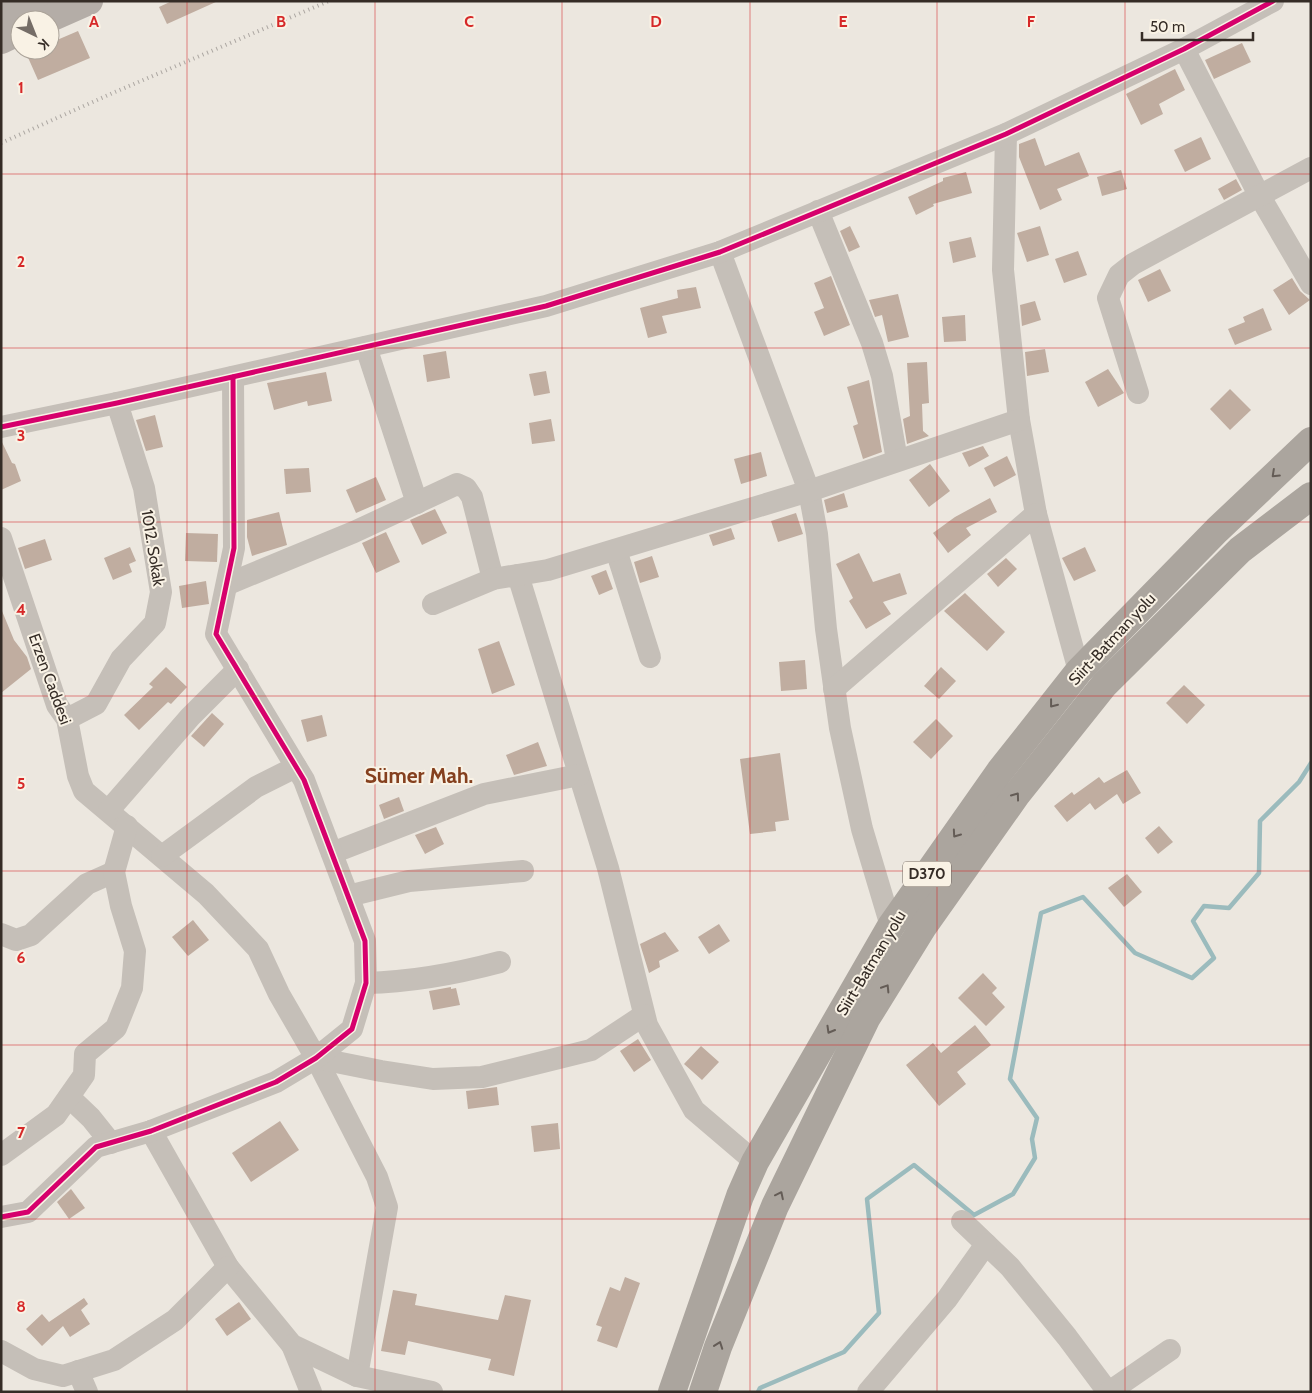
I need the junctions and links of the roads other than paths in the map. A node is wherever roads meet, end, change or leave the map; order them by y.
1 (42, 1) edge
2 (88, 1) edge
3 (1273, 1) edge
4 (60, 14) edge
5 (1, 18) edge
6 (1184, 49) junction
7 (1006, 134) junction
8 (1311, 168) edge
9 (1259, 195) junction
10 (818, 211) junction
11 (720, 252) junction
12 (1311, 284) edge
13 (366, 347) junction
14 (233, 377) junction
15 (1138, 393) dead end
16 (117, 403) junction
17 (1019, 420) junction
18 (1, 427) edge
19 (1311, 441) edge
20 (897, 460) junction
21 (809, 491) junction
22 (1311, 496) edge
23 (417, 503) junction
24 (1036, 514) junction
25 (1, 538) edge
26 (616, 550) junction
27 (518, 575) junction
28 (493, 579) junction
29 (228, 584) junction
30 (433, 604) dead end
31 (650, 658) dead end
32 (238, 669) junction
33 (1079, 671) junction
34 (834, 689) junction
35 (67, 719) junction
36 (296, 767) junction
37 (579, 775) junction
38 (109, 810) junction
39 (127, 826) junction
40 (332, 852) junction
41 (162, 856) junction
42 (523, 871) dead end
43 (114, 872) junction
44 (348, 896) junction
45 (891, 926) junction
46 (1, 934) edge
47 (500, 962) dead end
48 (366, 983) junction
49 (644, 1015) junction
50 (316, 1058) junction
51 (69, 1097) junction
52 (150, 1131) junction
53 (111, 1143) junction
54 (1, 1154) edge
55 (754, 1162) junction
56 (1, 1217) edge
57 (962, 1221) dead end
58 (986, 1244) junction
59 (228, 1267) junction
60 (292, 1345) junction
61 (1170, 1350) dead end
62 (1, 1351) edge
63 (78, 1371) junction
64 (357, 1376) junction
65 (87, 1392) edge
66 (311, 1392) edge
67 (432, 1392) edge
68 (672, 1392) edge
69 (703, 1392) edge
70 (868, 1392) edge
71 (1108, 1392) edge

1 - 5 main road
2 - 4 main road
3 - 6 street
6 - 7 street
6 - 9 street
7 - 10 street
7 - 17 street
8 - 9 street
9 - 12 street
9 - 15 street
10 - 11 street
10 - 20 street
11 - 13 street
11 - 21 street
13 - 14 street
13 - 23 street
14 - 16 street
14 - 29 street
16 - 18 street
16 - 35 street, 1012. Sokak
17 - 20 street
17 - 24 street
19 -> 33 highway, Siirt-Batman yolu / D370
20 - 21 street
21 - 26 street
21 - 34 street
69 -> 22 highway, Siirt-Batman yolu / D370
23 - 28 street
23 - 29 street
24 - 33 street
24 - 34 street
25 - 35 street, Erzen Caddesi
26 - 27 street
26 - 31 street
27 - 28 street
27 - 37 street
28 - 30 street
29 - 32 street
32 - 36 street
32 - 38 street
33 -> 45 highway, Siirt-Batman yolu / D370
34 - 45 street
35 - 38 street, Erzen Caddesi
36 - 40 street
36 - 41 street
37 - 40 street
37 - 49 street
38 - 39 street, Erzen Caddesi
39 - 41 street, Erzen Caddesi
39 - 43 street
40 - 44 street
41 - 50 street, Erzen Caddesi
42 - 44 street
43 - 46 street
43 - 51 street
44 - 48 street
45 -> 55 highway, Siirt-Batman yolu / D370
47 - 48 street
48 - 50 street
49 - 50 street
49 - 55 street
50 - 52 street
50 - 64 street, Erzen Caddesi
51 - 53 street
51 - 54 street
52 - 53 street
52 - 59 street
53 - 56 street
55 - 68 highway, Siirt-Batman yolu / D370
57 - 58 street
58 - 70 street
58 - 71 street
59 - 60 street
59 - 63 street
60 - 64 street
60 - 66 street
61 - 71 street
62 - 63 street
63 - 65 street
64 - 67 street

